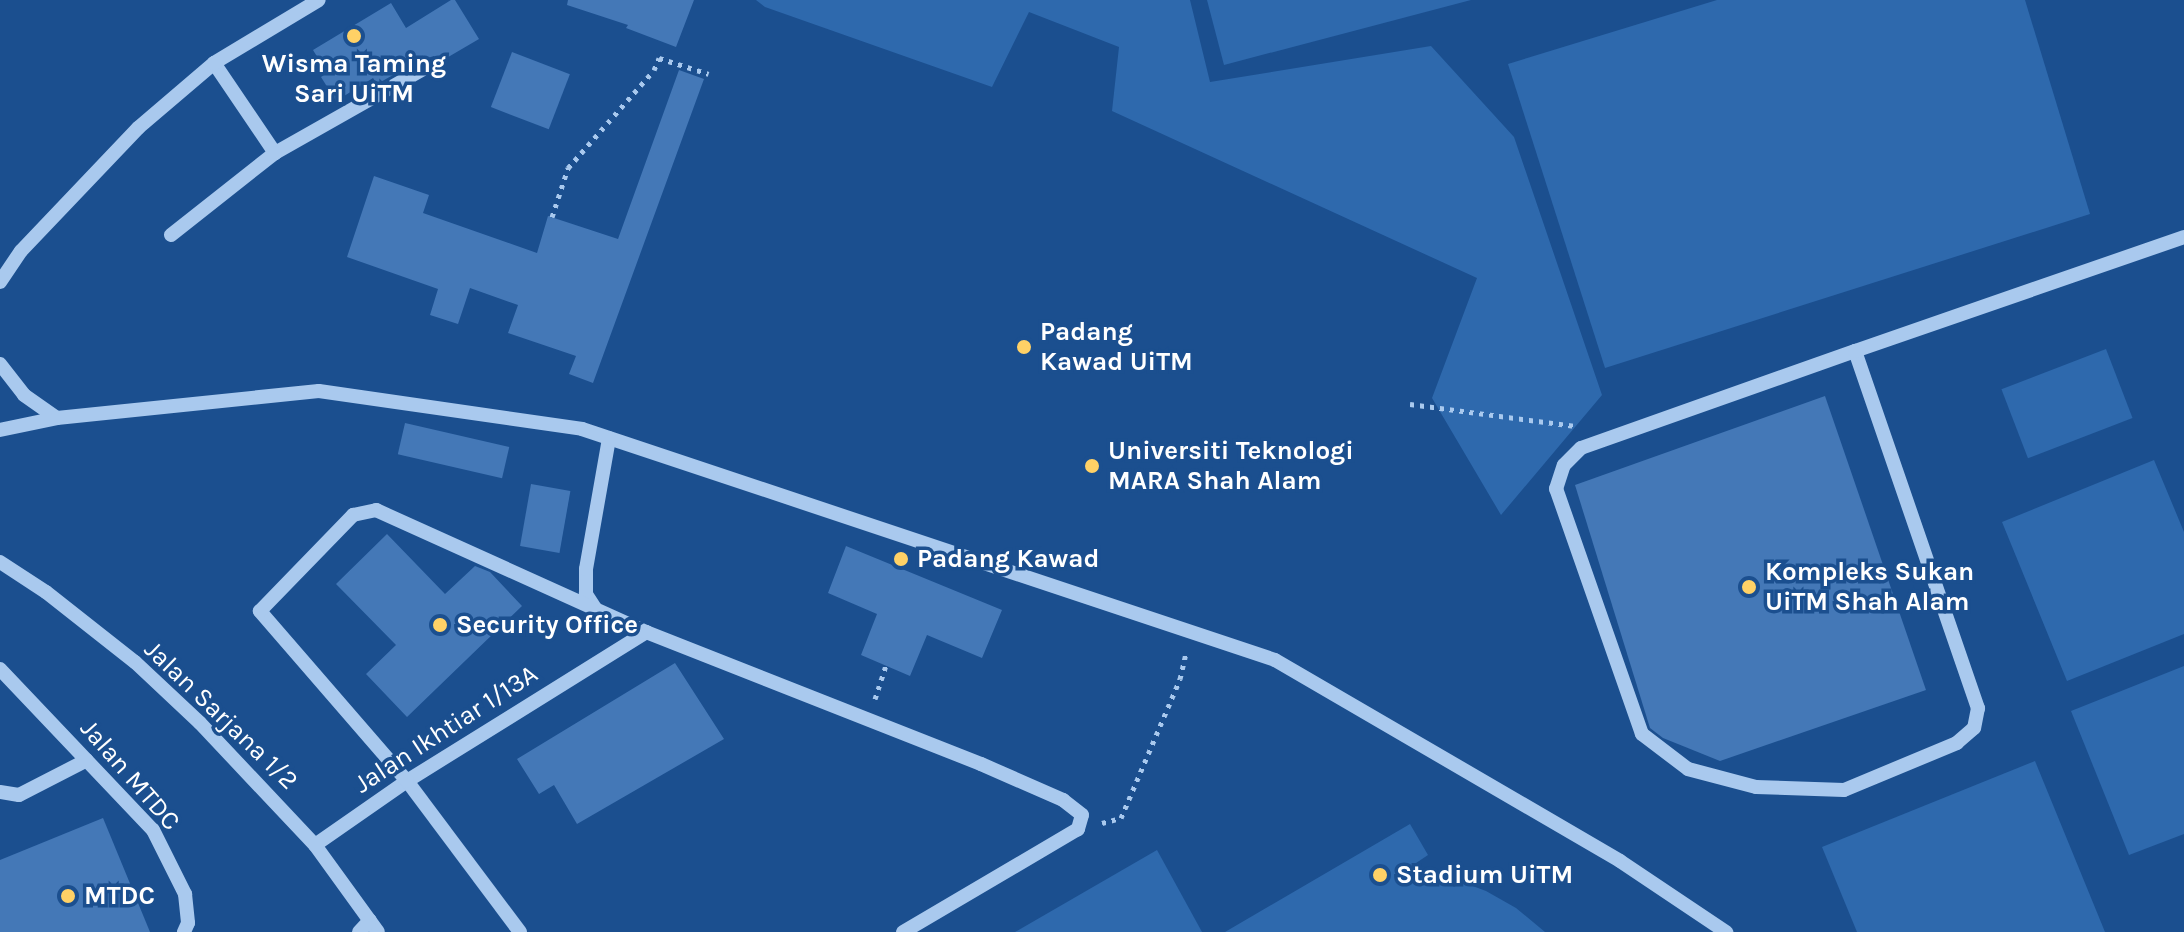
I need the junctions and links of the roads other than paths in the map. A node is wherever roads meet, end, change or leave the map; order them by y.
1 (319, 0) edge
2 (214, 63) junction
3 (422, 70) dead end
4 (275, 153) junction
5 (171, 235) dead end
6 (2184, 237) edge
7 (0, 282) edge
8 (1855, 351) junction
9 (0, 364) edge
10 (57, 418) junction
11 (0, 430) edge
12 (609, 438) junction
13 (0, 562) edge
14 (595, 608) junction
15 (646, 632) junction
16 (0, 669) edge
17 (87, 760) junction
18 (407, 781) junction
19 (0, 792) edge
20 (315, 845) junction
21 (374, 926) edge
22 (184, 932) edge
23 (359, 932) edge
24 (520, 932) edge
25 (903, 932) edge
26 (1726, 932) edge

1 - 2 street
2 - 4 street
2 - 7 street
3 - 4 street
4 - 5 street
6 - 8 street
8 - 8 street
9 - 10 street
10 - 11 street
10 - 12 street
12 - 14 street
12 - 26 street
13 - 20 street, Jalan Sarjana 1/2
14 - 15 street
14 - 18 street
15 - 18 street, Jalan Ikhtiar 1/13A
15 - 25 street
16 - 17 street, Jalan MTDC
17 - 19 street
17 - 22 street, Jalan MTDC
18 - 20 street, Jalan Ikhtiar 1/13A
18 - 24 street
20 - 21 street, Jalan Sarjana 1/2
21 - 23 street

